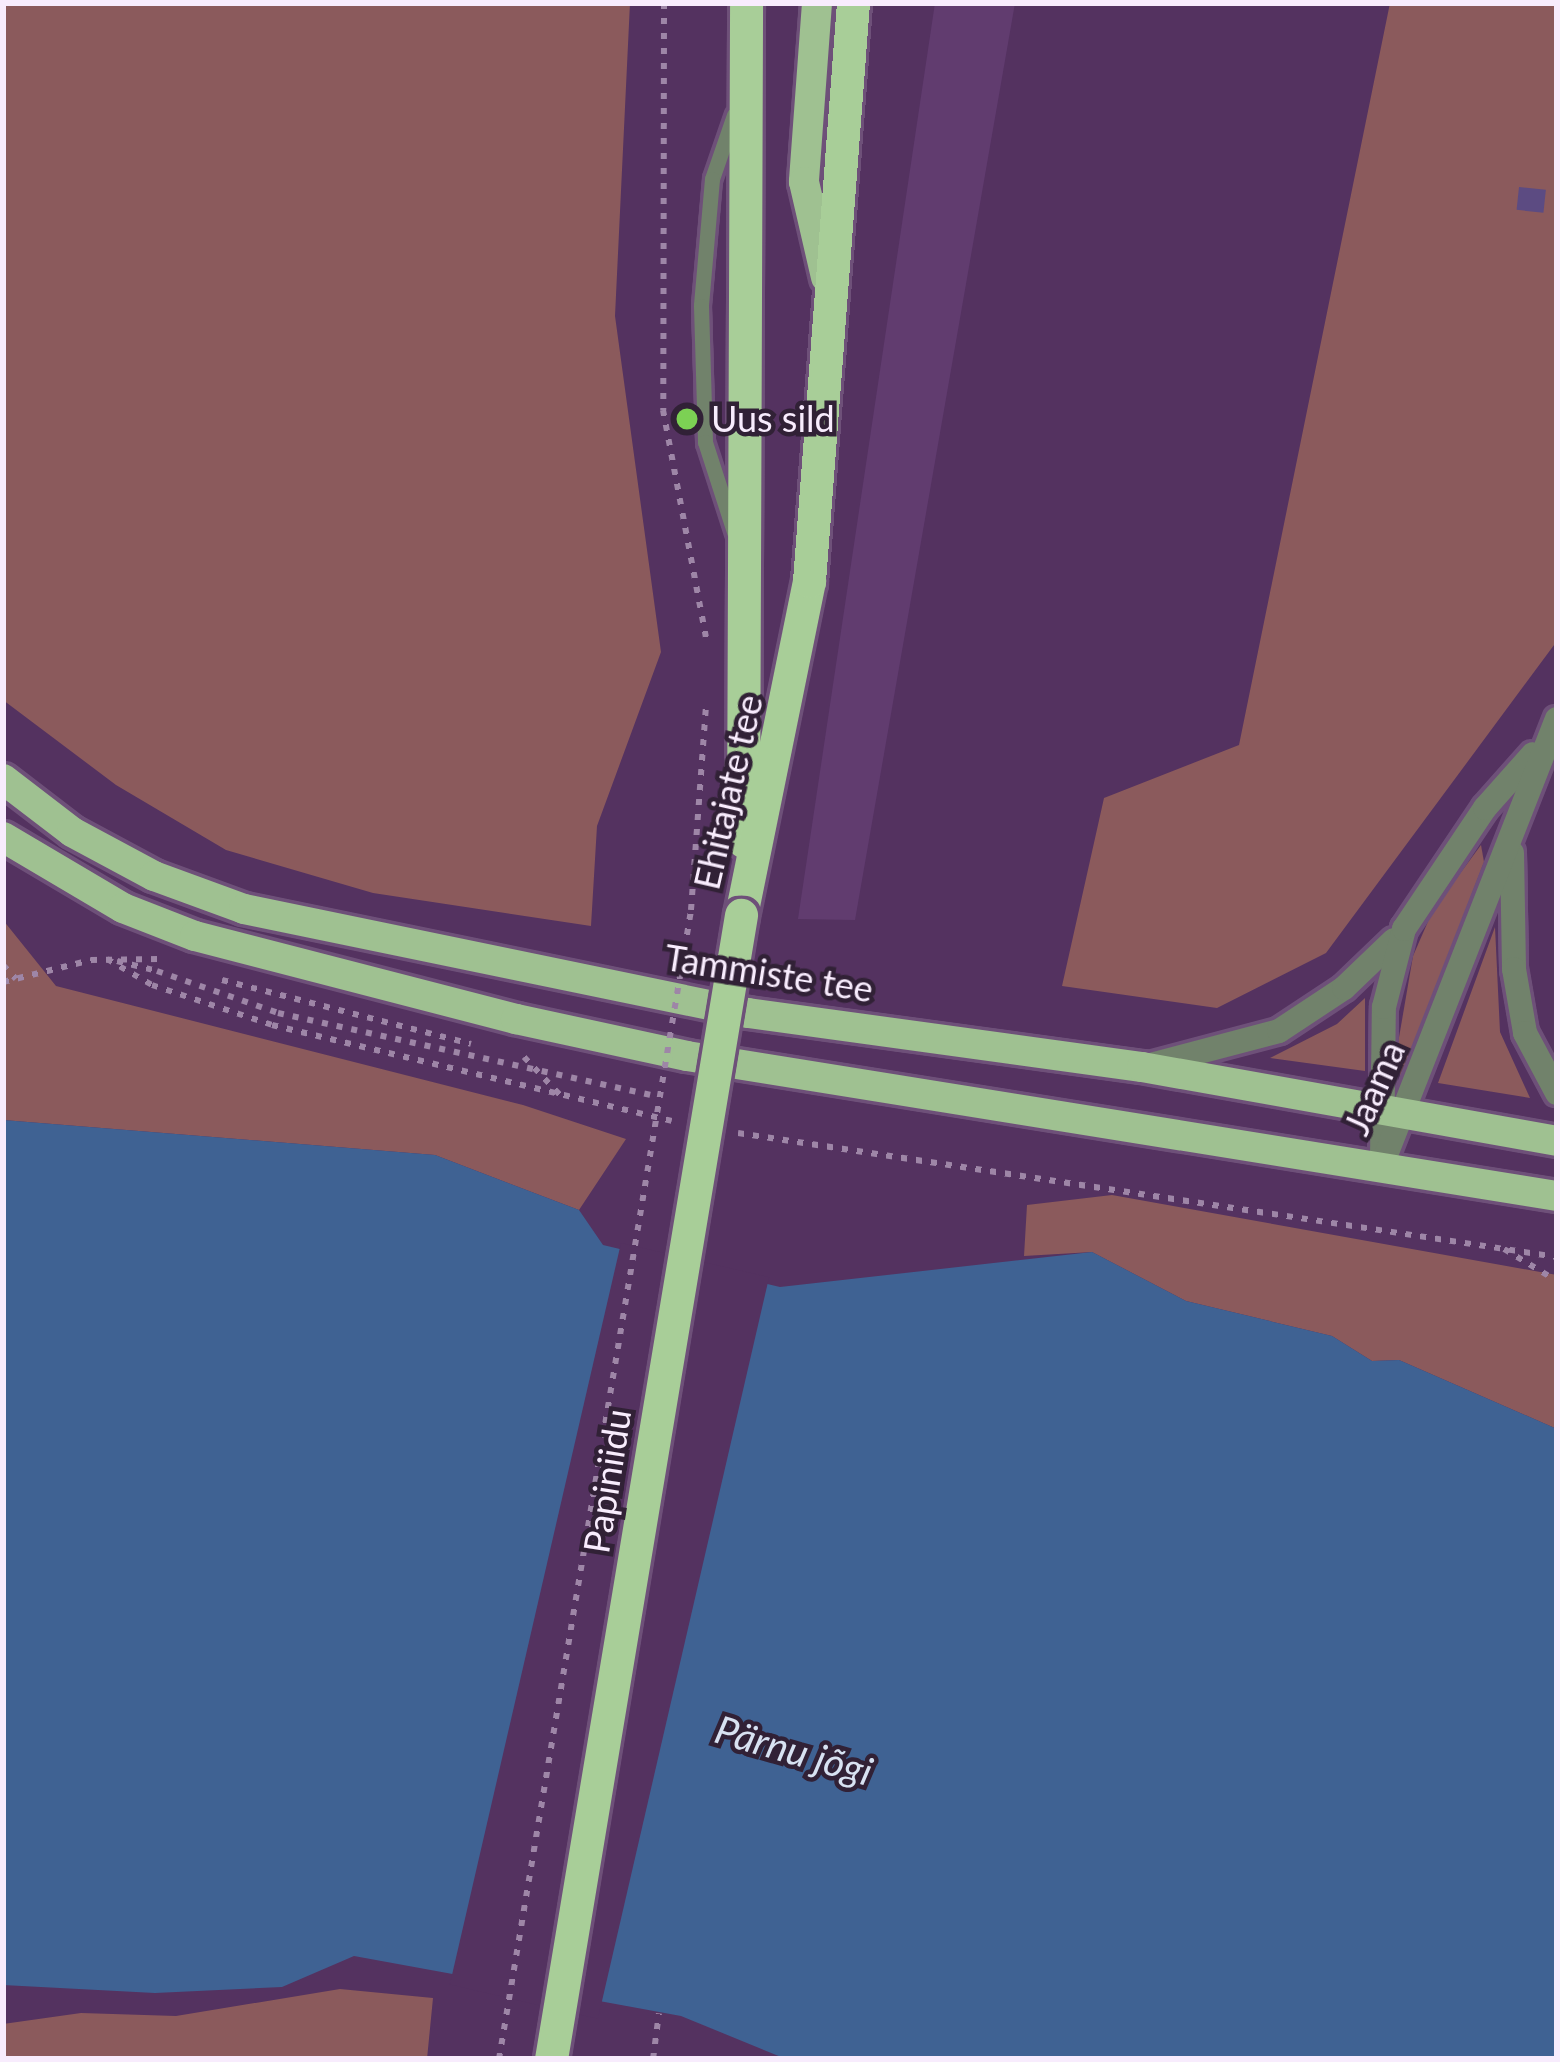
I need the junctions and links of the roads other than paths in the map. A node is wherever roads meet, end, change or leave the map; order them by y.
1 (746, 3) edge
2 (817, 3) edge
3 (853, 3) edge
4 (828, 283) junction
5 (1554, 737) edge
6 (3, 779) edge
7 (1512, 829) junction
8 (3, 837) edge
9 (741, 915) junction
10 (1403, 929) junction
11 (1142, 1067) junction
12 (1557, 1093) edge
13 (1394, 1108) junction
14 (1557, 1141) edge
15 (1382, 1165) junction
16 (1557, 1196) edge
17 (550, 2059) edge

1 - 9 highway, Ehitajate tee
2 - 4 main road
3 - 4 highway, Ehitajate tee
4 - 9 highway, Ehitajate tee
5 - 7 street, Jaama
5 - 10 street, Jaama
6 - 11 main road, Tammiste tee
7 - 12 street, Jaama
7 - 13 street, Jaama
8 - 15 main road
9 - 17 highway, Papiniidu, bridge
10 - 11 street, Jaama
10 - 13 street, Jaama
11 - 13 main road, Tammiste tee
13 - 14 main road, Tammiste tee
13 - 15 street, Jaama
15 - 16 main road

